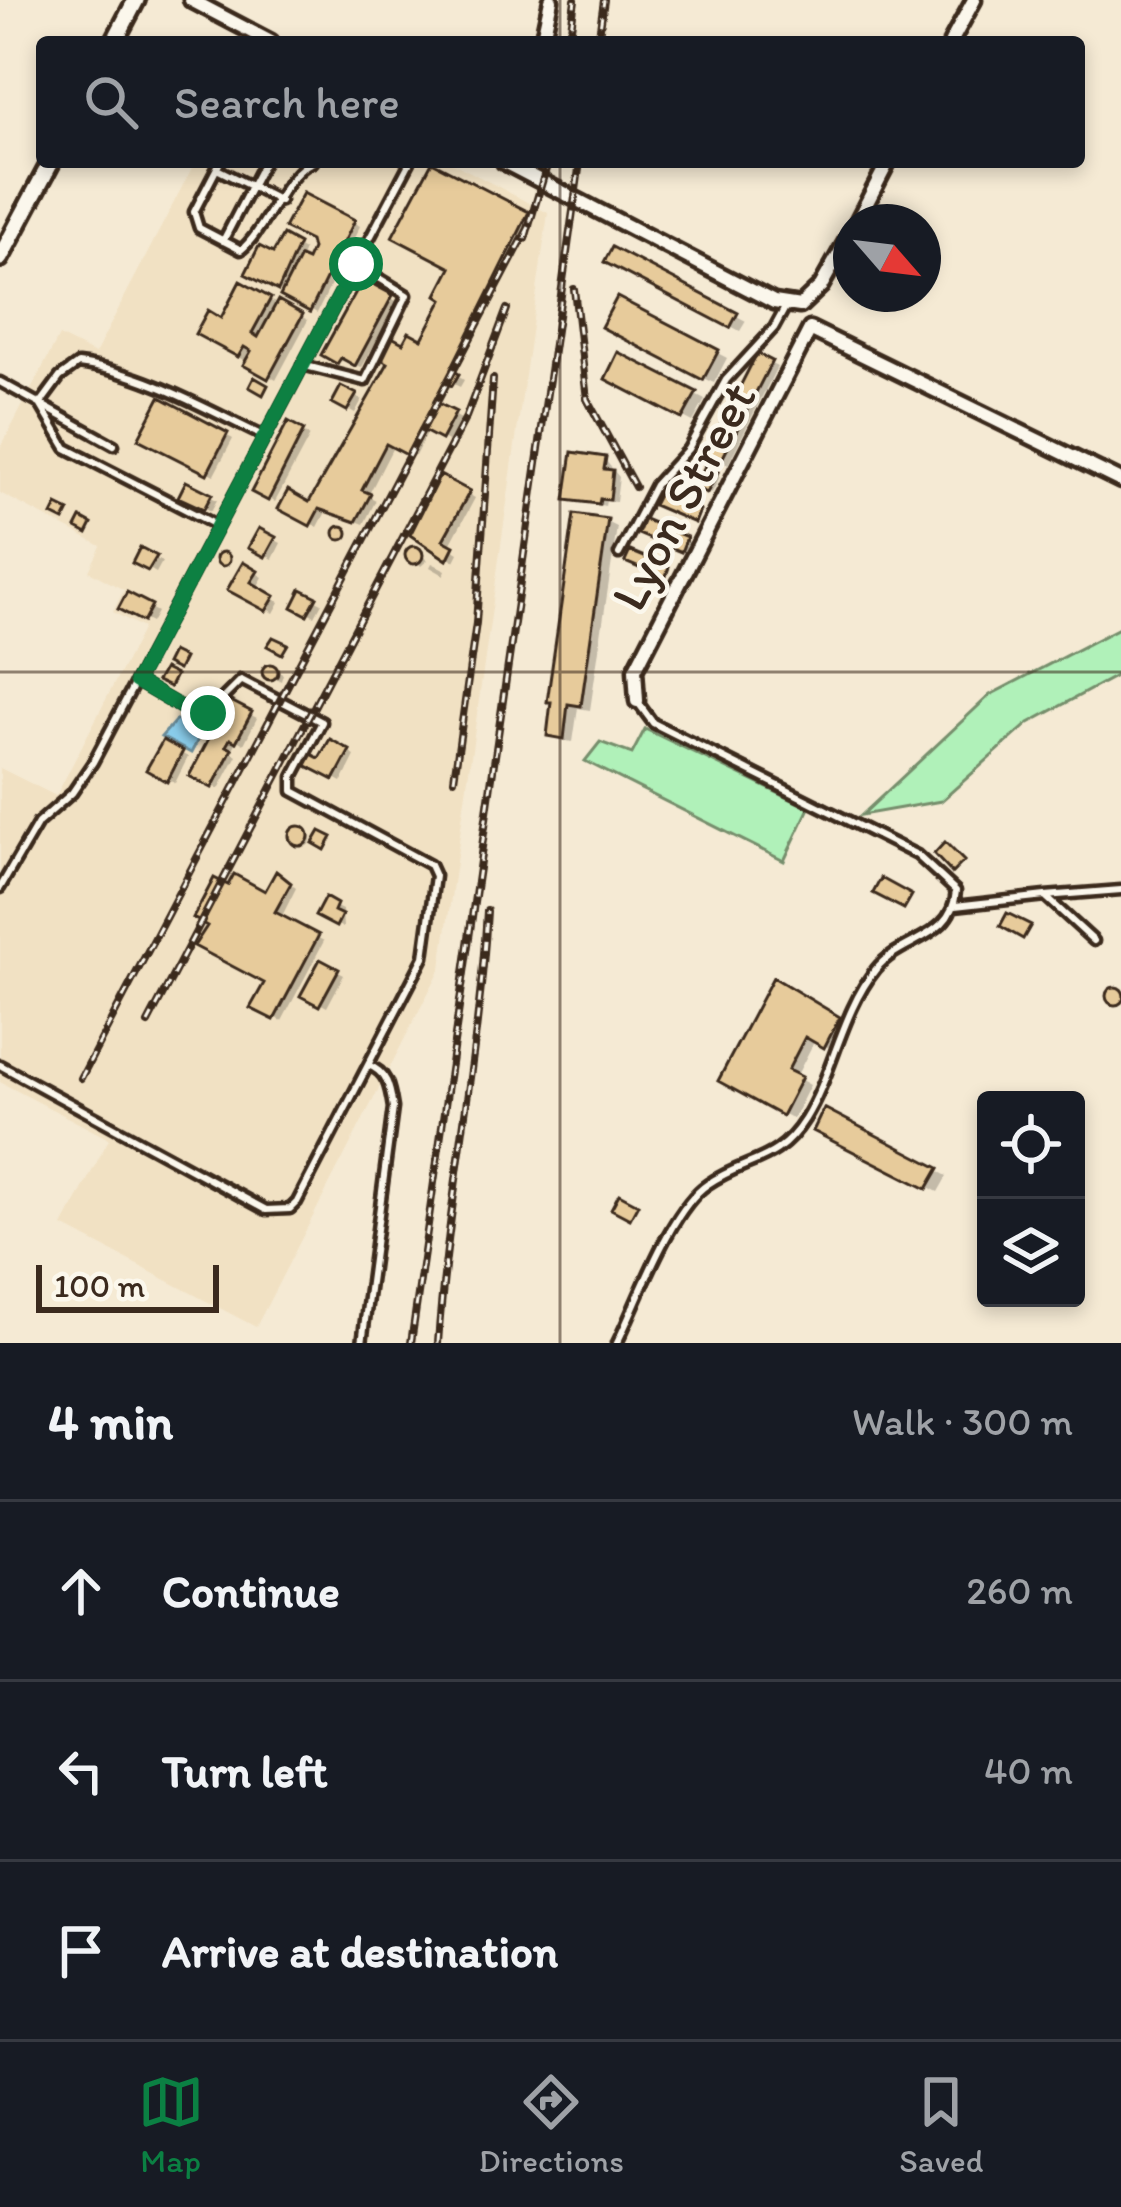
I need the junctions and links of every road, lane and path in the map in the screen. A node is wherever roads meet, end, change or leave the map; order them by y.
1 (136, 0) edge
2 (190, 0) edge
3 (551, 0) edge
4 (974, 0) edge
5 (117, 36) edge
6 (259, 36) edge
7 (543, 36) edge
8 (954, 36) edge
9 (48, 168) edge
10 (216, 168) edge
11 (223, 168) edge
12 (261, 168) edge
13 (299, 168) edge
14 (407, 168) edge
15 (516, 168) edge
16 (885, 168) edge
17 (251, 186) junction
18 (280, 201) junction
19 (866, 204) edge
20 (223, 241) junction
21 (0, 258) edge
22 (356, 264) junction
23 (833, 265) edge
24 (793, 306) junction
25 (810, 329) junction
26 (302, 365) junction
27 (0, 382) edge
28 (40, 404) junction
29 (265, 437) junction
30 (114, 445) dead end
31 (1121, 481) edge
32 (218, 526) junction
33 (619, 554) dead end
34 (136, 681) junction
35 (637, 701) joint
36 (0, 888) edge
37 (1121, 890) edge
38 (1045, 896) junction
39 (955, 907) junction
40 (1094, 941) dead end
41 (0, 1065) edge
42 (368, 1065) junction
43 (362, 1343) edge
44 (617, 1343) edge

1 - 5 street
2 - 6 street
3 - 7 street
4 - 8 street
9 - 21 street
10 - 20 lane
11 - 17 lane
12 - 17 lane
13 - 18 lane
14 - 22 lane
15 - 24 street
16 - 19 street
17 - 18 lane
17 - 20 lane
18 - 20 lane
22 - 26 lane
22 - 26 lane
23 - 24 street
24 - 25 street
24 - 33 lane
25 - 31 street
25 - 35 street, Lyon Street
26 - 29 lane
27 - 28 lane
28 - 29 lane
28 - 30 lane
28 - 32 lane
29 - 32 lane
32 - 34 lane
34 - 36 lane
34 - 42 lane
35 - 39 lane
37 - 38 lane
38 - 39 lane
38 - 40 lane
39 - 44 lane
41 - 42 lane
42 - 43 lane

